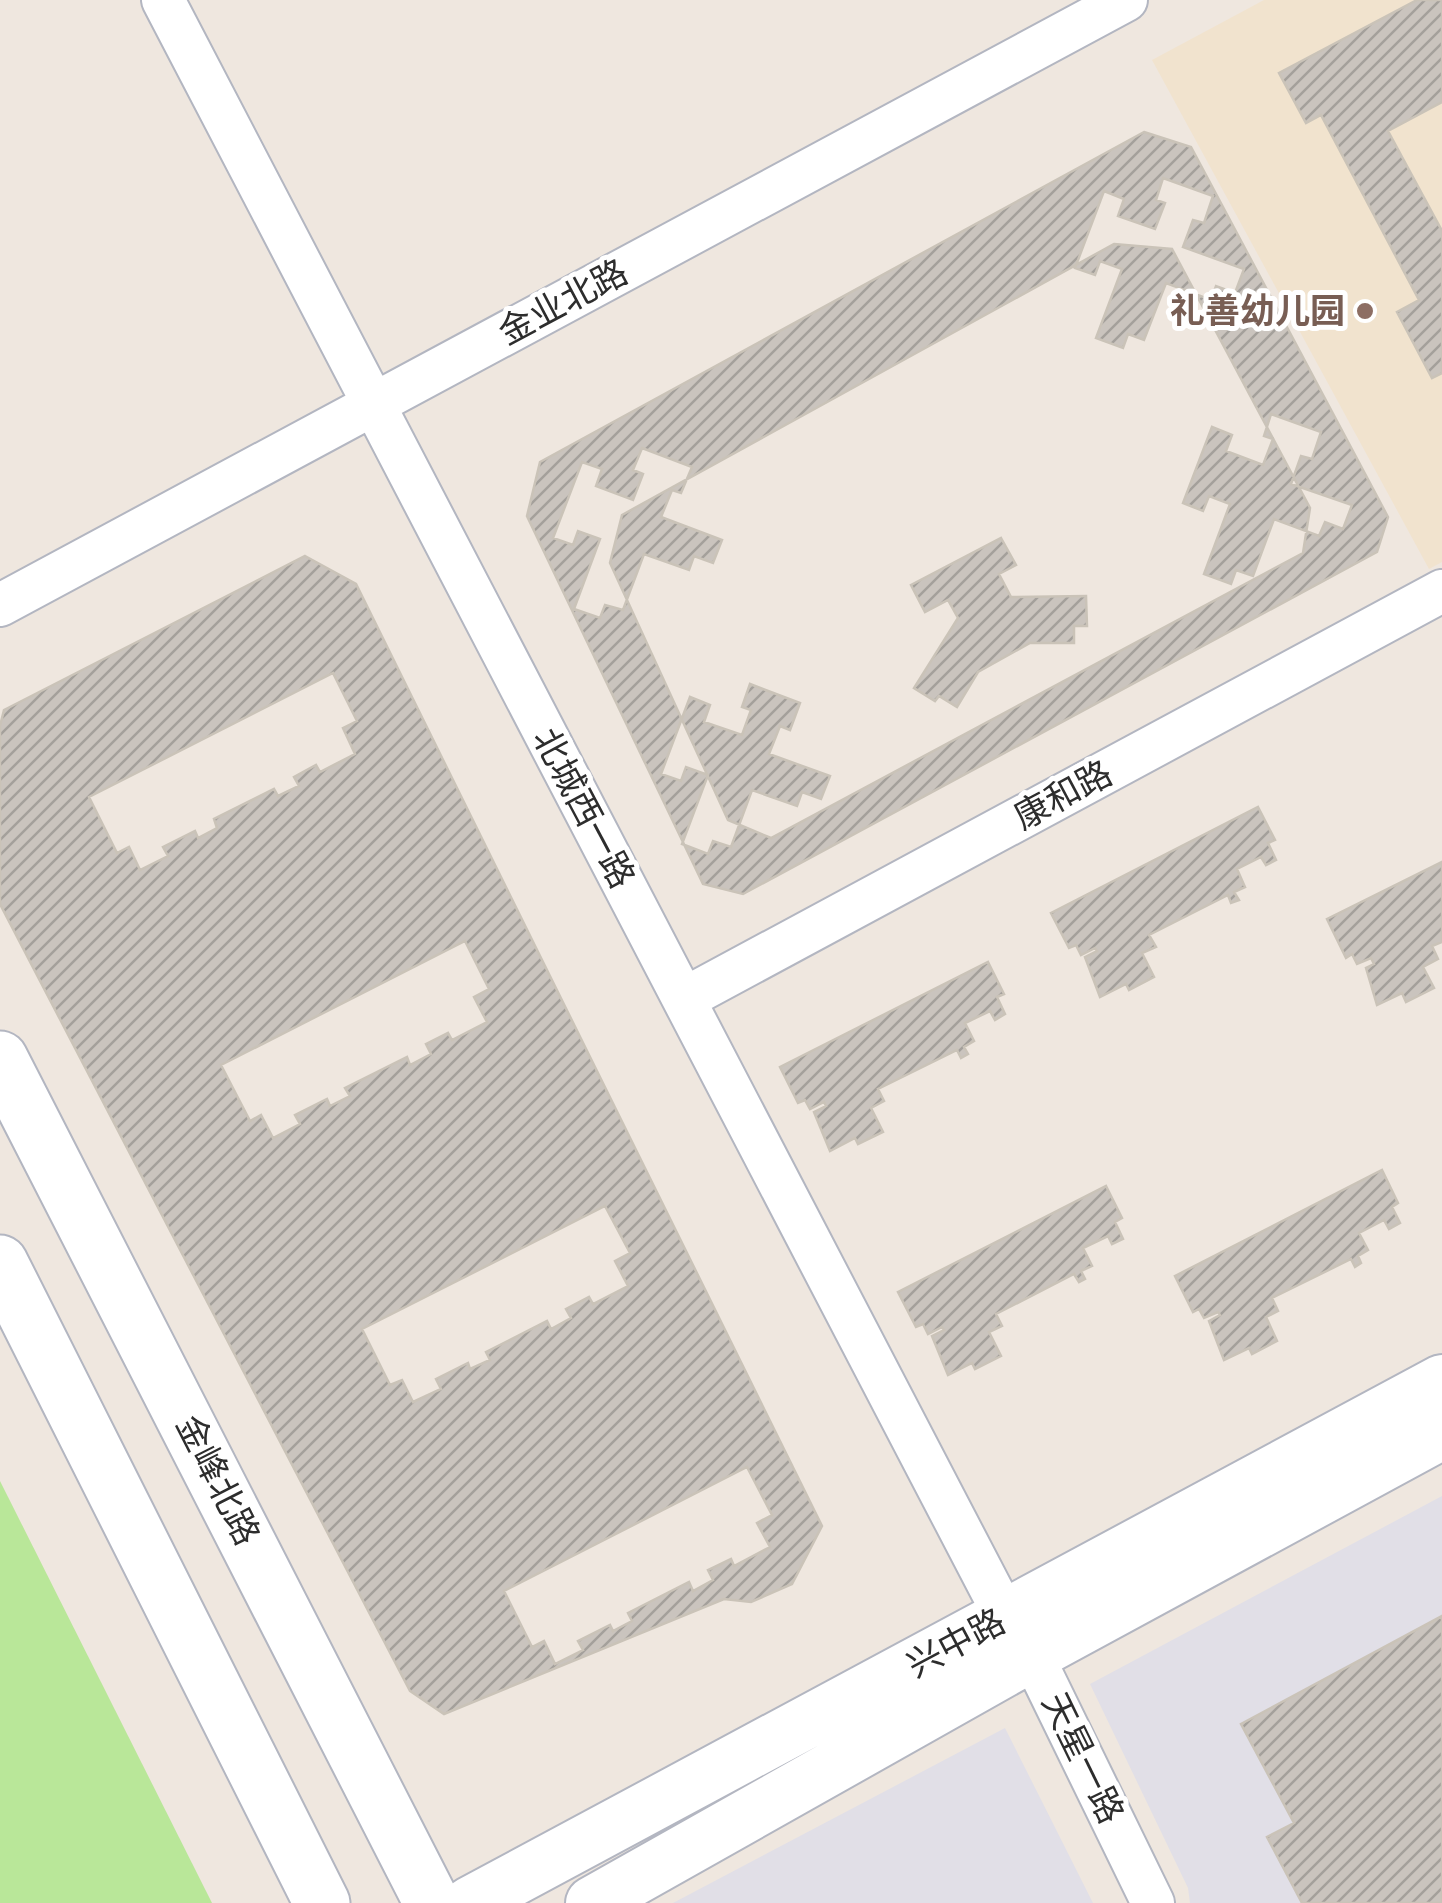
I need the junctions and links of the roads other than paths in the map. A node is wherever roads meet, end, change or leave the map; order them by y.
1 (163, 0) edge
2 (1126, 0) edge
3 (1081, 10) edge
4 (374, 404) junction
5 (1442, 591) edge
6 (0, 605) edge
7 (684, 999) junction
8 (0, 1059) edge
9 (0, 1262) edge
10 (1442, 1381) edge
11 (1442, 1432) edge
12 (1019, 1636) junction
13 (322, 1903) edge
14 (432, 1903) edge
15 (470, 1903) edge
16 (592, 1903) edge
17 (1153, 1903) edge

1 - 4 street, 北城西一路
2 - 3 street, 金业北路
3 - 4 street, 金业北路
4 - 6 street, 金业北路
4 - 7 street, 北城西一路
5 - 7 street, 康和路
7 - 12 street, 北城西一路
8 - 14 main road, 金峰北路
9 - 13 main road
10 - 12 street, 兴中路
11 - 12 street, 兴中路
12 - 15 street, 兴中路
12 - 16 street, 兴中路
12 - 17 street, 天星一路

